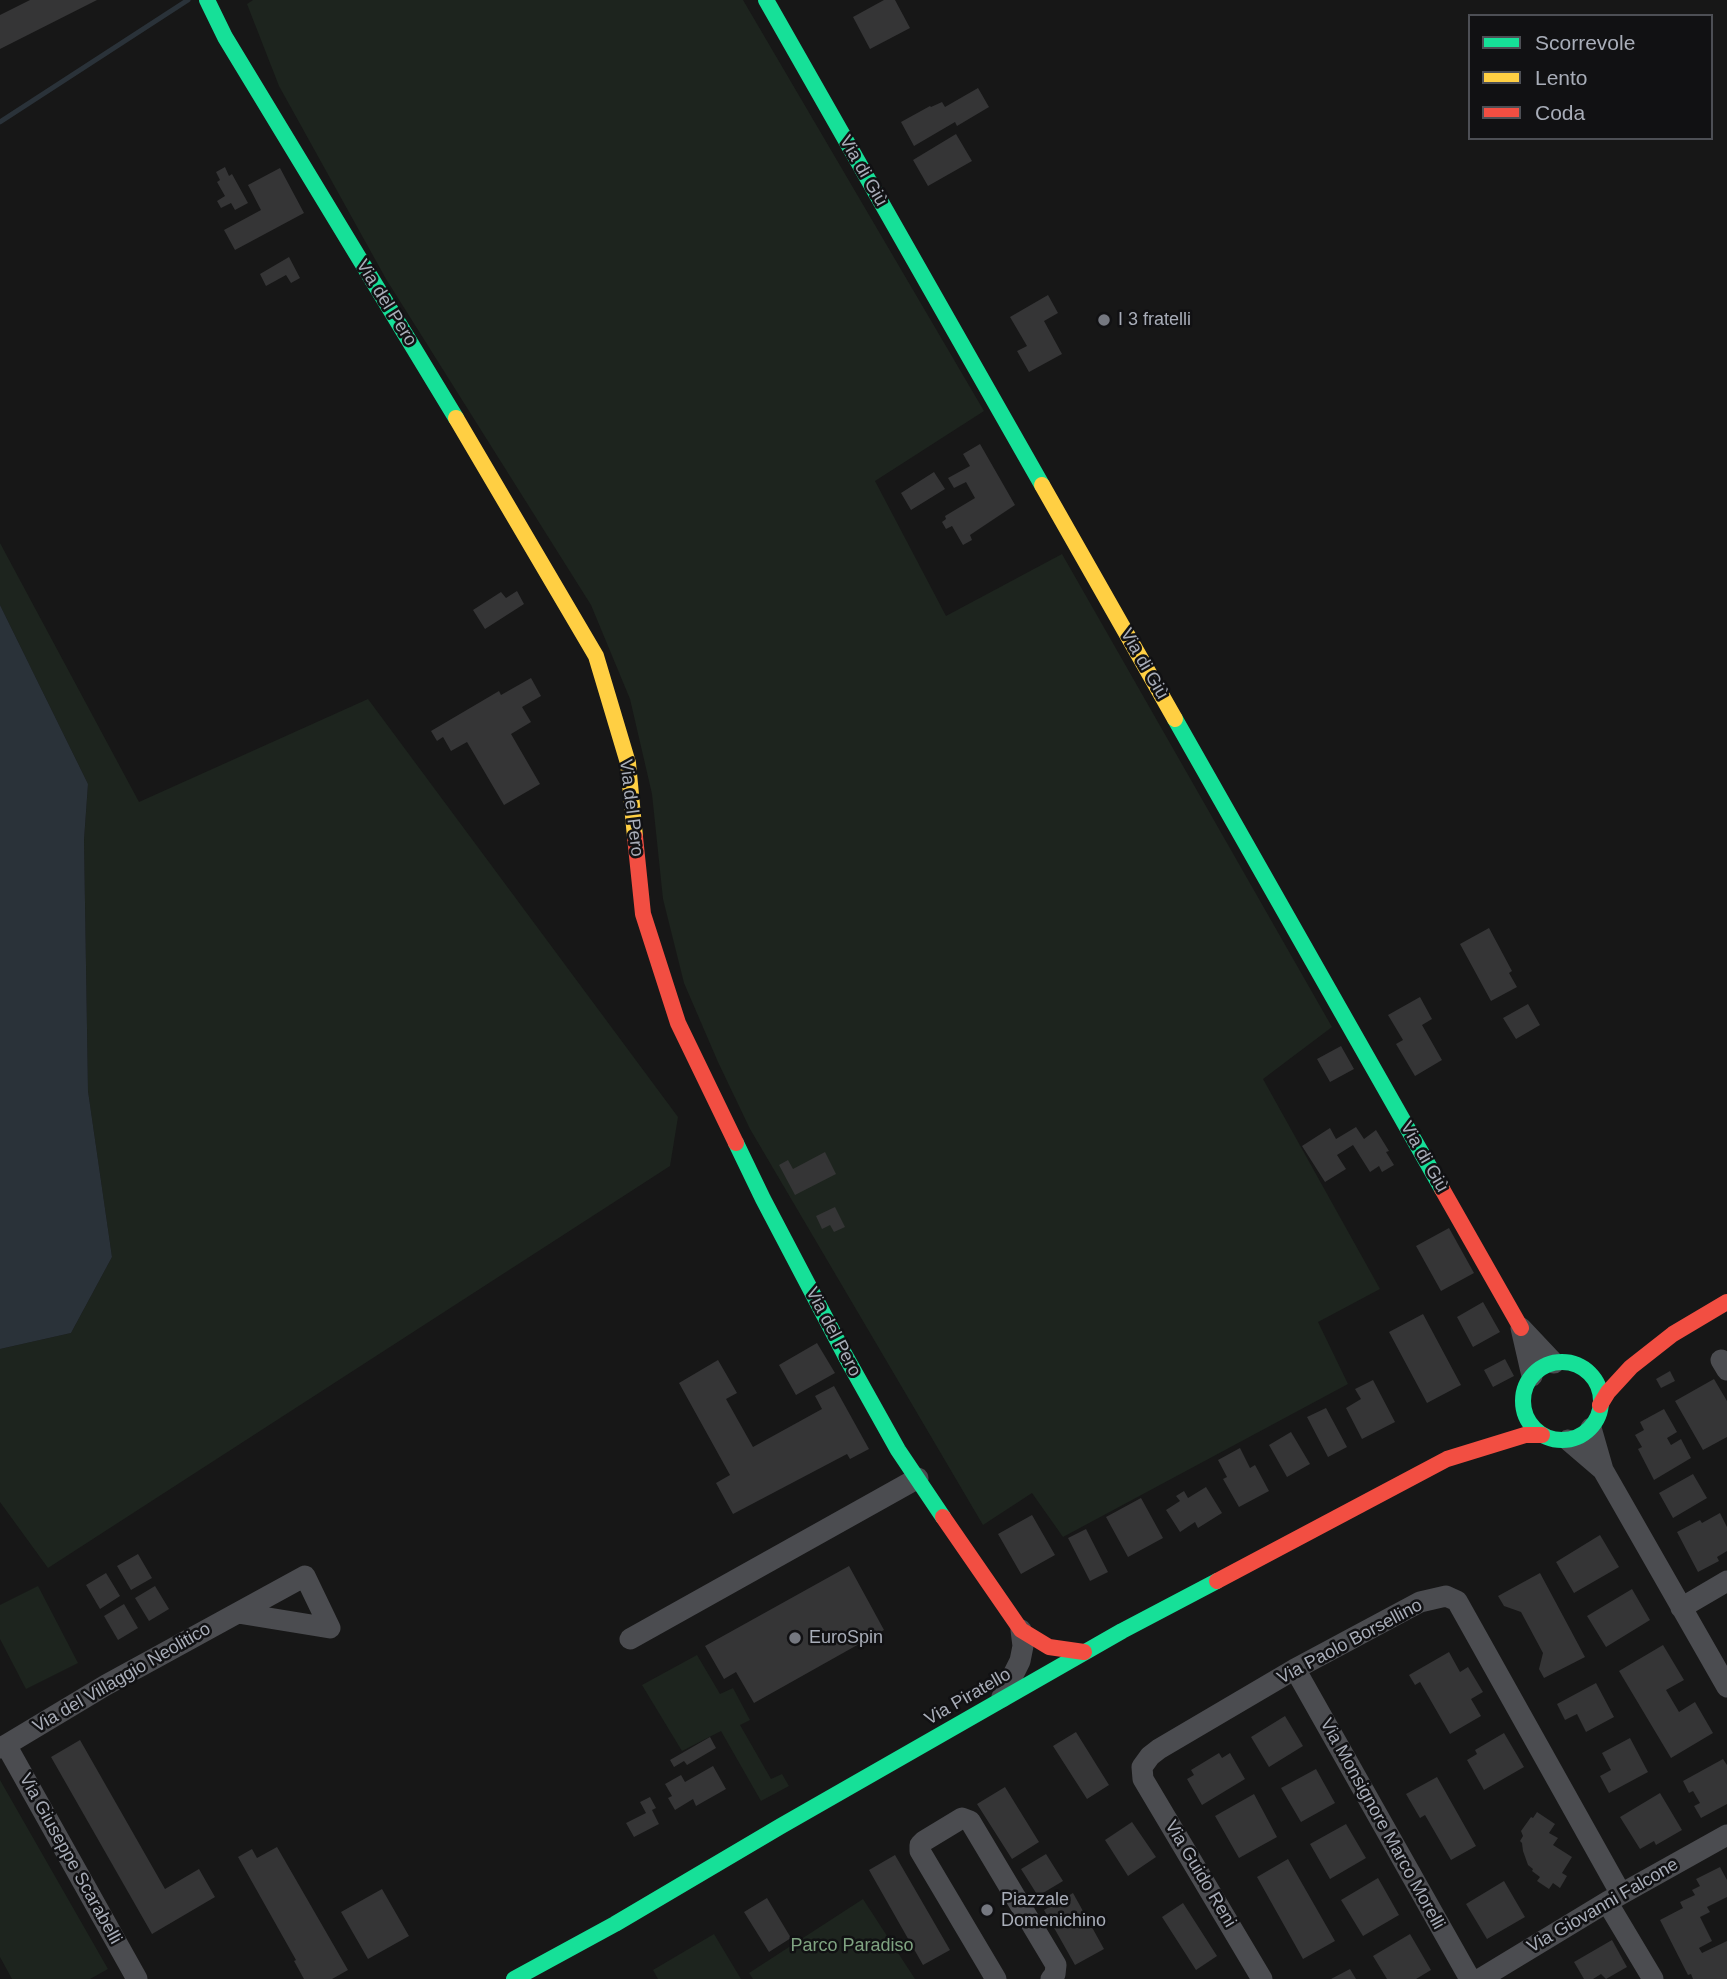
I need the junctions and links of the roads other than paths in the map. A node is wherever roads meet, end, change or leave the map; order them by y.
1 (206, 0) edge
2 (766, 0) edge
3 (1727, 1302) edge
4 (1521, 1328) junction
5 (1673, 1334) junction
6 (1623, 1354) dead end
7 (1605, 1361) dead end
8 (1553, 1363) junction
9 (1578, 1366) junction
10 (1532, 1376) junction
11 (1523, 1401) junction
12 (1600, 1405) junction
13 (1506, 1415) dead end
14 (1591, 1427) junction
15 (1479, 1434) dead end
16 (1542, 1435) junction
17 (1568, 1440) junction
18 (1447, 1459) junction
19 (1603, 1470) junction
20 (918, 1478) junction
21 (1727, 1581) edge
22 (1681, 1608) junction
23 (238, 1613) dead end
24 (1021, 1630) junction
25 (631, 1639) dead end
26 (1084, 1653) junction
27 (1295, 1669) junction
28 (1727, 1687) edge
29 (1000, 1701) junction
30 (3, 1746) edge
31 (1142, 1767) joint
32 (1727, 1835) edge
33 (1614, 1898) junction
34 (137, 1979) edge
35 (514, 1979) edge
36 (996, 1979) edge
37 (1051, 1979) edge
38 (1262, 1979) edge
39 (1469, 1979) edge
40 (1480, 1979) edge
41 (1653, 1979) edge

1 - 20 street, Via del Pero
2 - 4 street, Via di Giù
3 - 5 street
4 - 8 street, Via di Giù
4 - 10 street, Via di Giù
5 - 6 street
5 - 12 street
7 - 9 street
8 - 9 street
8 - 10 street
9 - 12 street
10 - 11 street
11 - 13 street
11 - 16 street
12 - 14 street
14 - 17 street
14 - 19 street
15 - 18 street, Via Piratello
16 - 17 street, Via Piratello
16 - 18 street, Via Piratello
17 - 19 street
18 - 26 street, Via Piratello
19 - 22 street
20 - 24 street, Via del Pero
20 - 25 street
21 - 22 street
22 - 28 street
23 - 30 street, Via del Villaggio Neolitico
24 - 26 street, Via del Pero
24 - 29 street
26 - 29 street, Via Piratello
27 - 31 street, Via Paolo Borsellino
27 - 33 street, Via Paolo Borsellino
27 - 39 street, Via Monsignore Marco Morelli
29 - 35 street, Via Piratello
30 - 34 street, Via Giuseppe Scarabelli
31 - 38 street, Via Guido Reni
32 - 33 street, Via Giovanni Falcone
33 - 40 street, Via Giovanni Falcone
33 - 41 street, Via Paolo Borsellino
36 - 37 street

